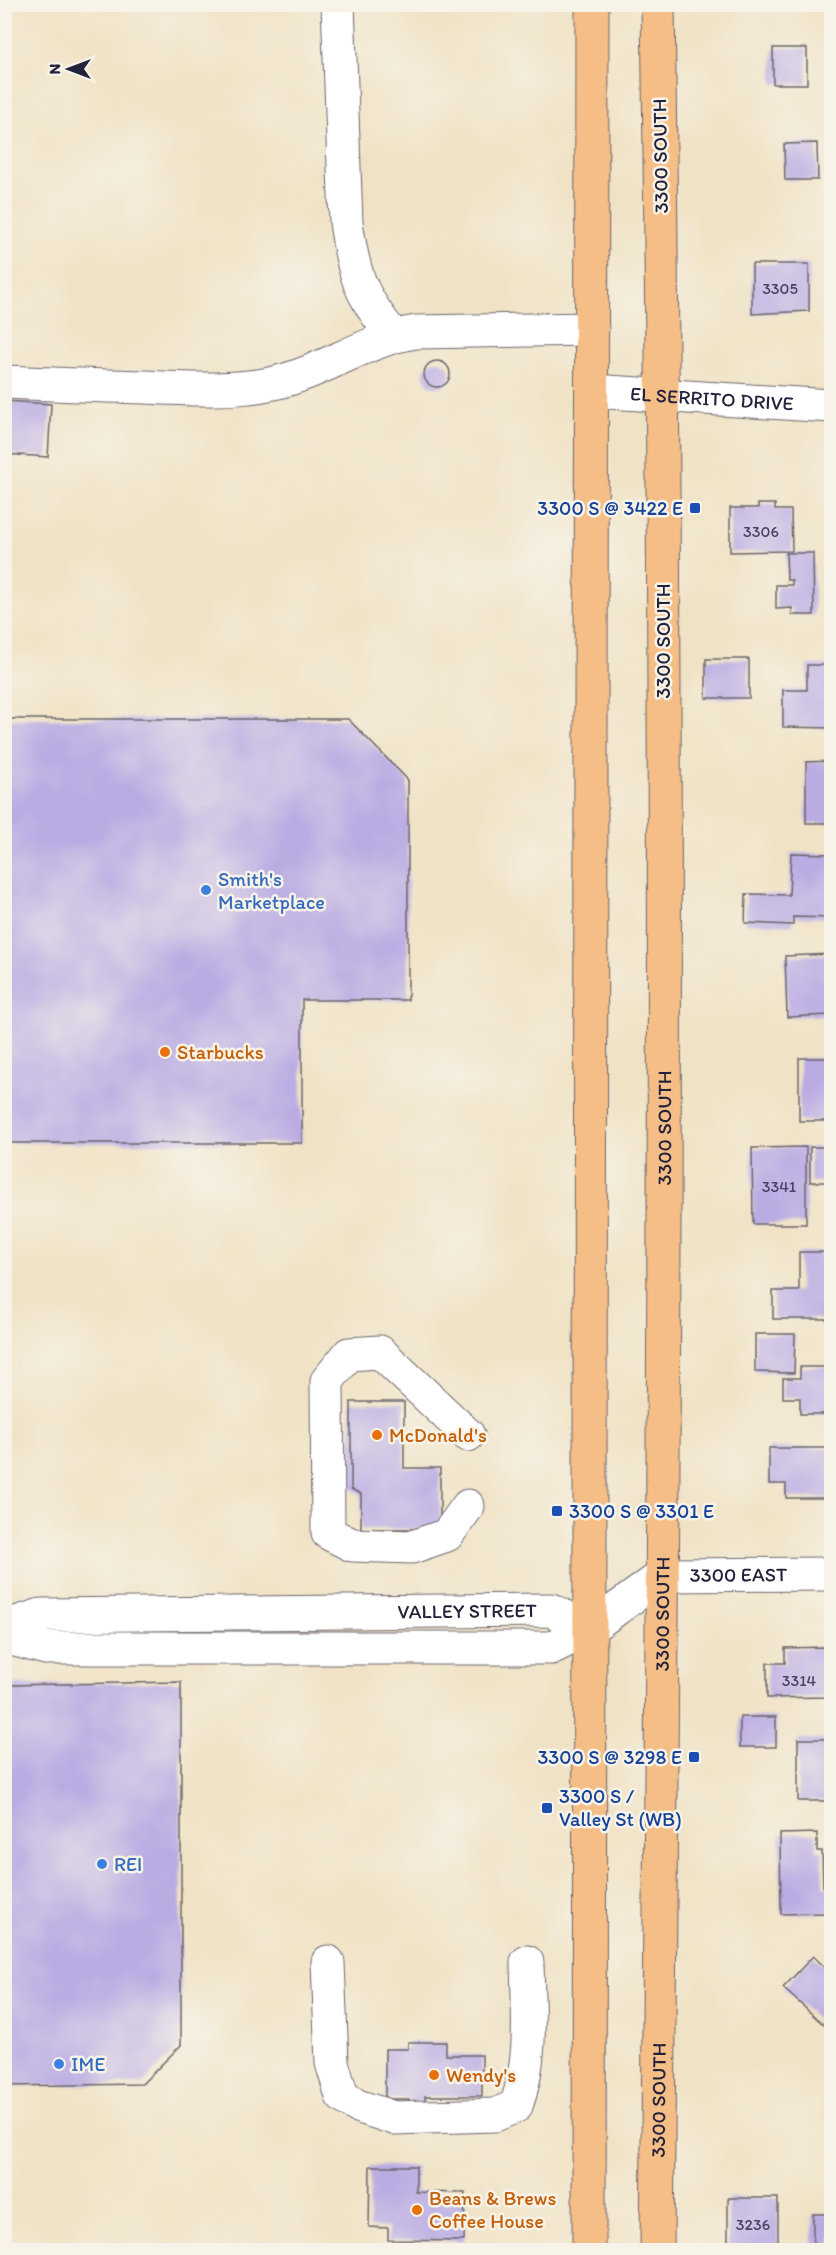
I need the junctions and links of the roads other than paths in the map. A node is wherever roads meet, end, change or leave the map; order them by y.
1 (338, 4) edge
2 (592, 4) edge
3 (658, 4) edge
4 (592, 329) junction
5 (393, 335) junction
6 (4, 382) edge
7 (592, 391) junction
8 (664, 396) junction
9 (831, 406) edge
10 (468, 1435) dead end
11 (468, 1506) dead end
12 (831, 1574) edge
13 (663, 1575) junction
14 (4, 1627) edge
15 (590, 1629) junction
16 (4, 1637) edge
17 (328, 1962) dead end
18 (527, 1962) dead end
19 (589, 2250) edge
20 (657, 2250) edge

1 - 5 street
2 - 4 main road
3 - 8 main road, 3300 SOUTH
4 - 5 street
4 - 7 main road
5 - 6 street
7 - 8 street, EL SERRITO DRIVE
7 - 15 main road
8 - 9 street, EL SERRITO DRIVE
8 - 13 main road, 3300 SOUTH
10 - 11 street
12 - 13 street, 3300 EAST
13 - 15 street, 3300 EAST
13 - 20 main road, 3300 SOUTH
14 - 15 street, VALLEY STREET
15 - 16 street, VALLEY STREET
15 - 19 main road
17 - 18 street

